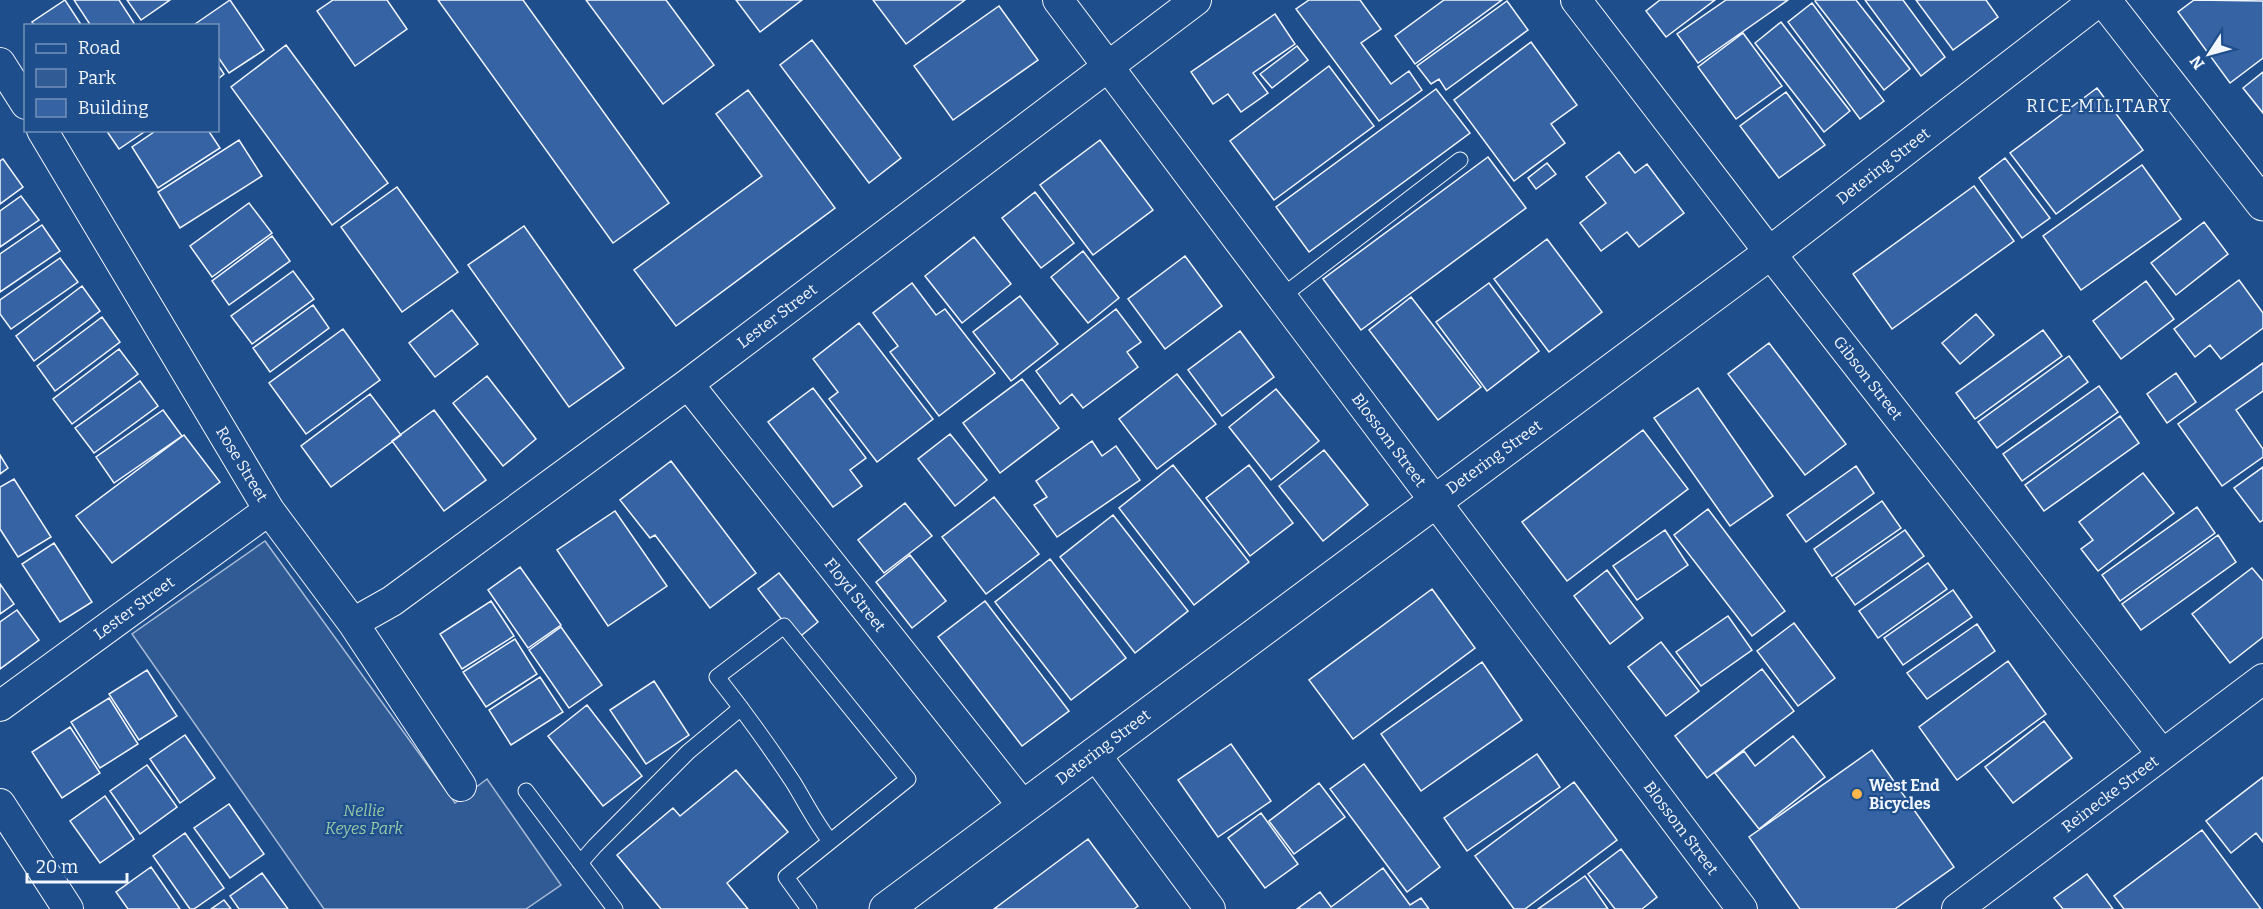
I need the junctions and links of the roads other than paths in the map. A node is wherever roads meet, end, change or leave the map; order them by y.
1 (1058, 0) edge
2 (1196, 0) edge
3 (1576, 0) edge
4 (2098, 0) edge
5 (2104, 0) edge
6 (0, 63) edge
7 (1107, 67) junction
8 (24, 101) edge
9 (43, 132) edge
10 (1460, 160) dead end
11 (2263, 204) edge
12 (1770, 253) junction
13 (1281, 297) junction
14 (688, 384) junction
15 (1435, 501) junction
16 (269, 510) junction
17 (353, 623) junction
18 (2263, 679) edge
19 (0, 706) edge
20 (741, 708) junction
21 (1094, 753) junction
22 (2162, 754) junction
23 (461, 786) dead end
24 (526, 792) dead end
25 (0, 804) edge
26 (1023, 806) junction
27 (830, 841) junction
28 (580, 863) junction
29 (68, 909) edge
30 (615, 909) edge
31 (809, 909) edge
32 (886, 909) edge
33 (1210, 909) edge
34 (1742, 909) edge
35 (1957, 909) edge

1 - 7 street, Blossom Street
2 - 7 street, Lester Street
3 - 12 street, Gibson Street
4 - 12 street, Detering Street
5 - 11 street
6 - 8 street
7 - 13 street, Blossom Street
7 - 14 street, Lester Street
9 - 16 street, Rose Street
10 - 13 lane
12 - 15 street, Detering Street
12 - 22 street, Gibson Street
13 - 15 street, Blossom Street
14 - 17 street, Lester Street
14 - 26 street, Floyd Street
15 - 21 street, Detering Street
15 - 34 street, Blossom Street
16 - 17 street, Rose Street
16 - 19 street, Lester Street
17 - 23 street, Rose Street
18 - 22 street, Reinecke Street
20 - 27 lane
20 - 27 lane
20 - 28 lane
21 - 26 street, Detering Street
21 - 33 street
22 - 35 street, Reinecke Street
24 - 28 lane
25 - 29 street
26 - 32 street, Detering Street
27 - 31 lane
28 - 30 lane

